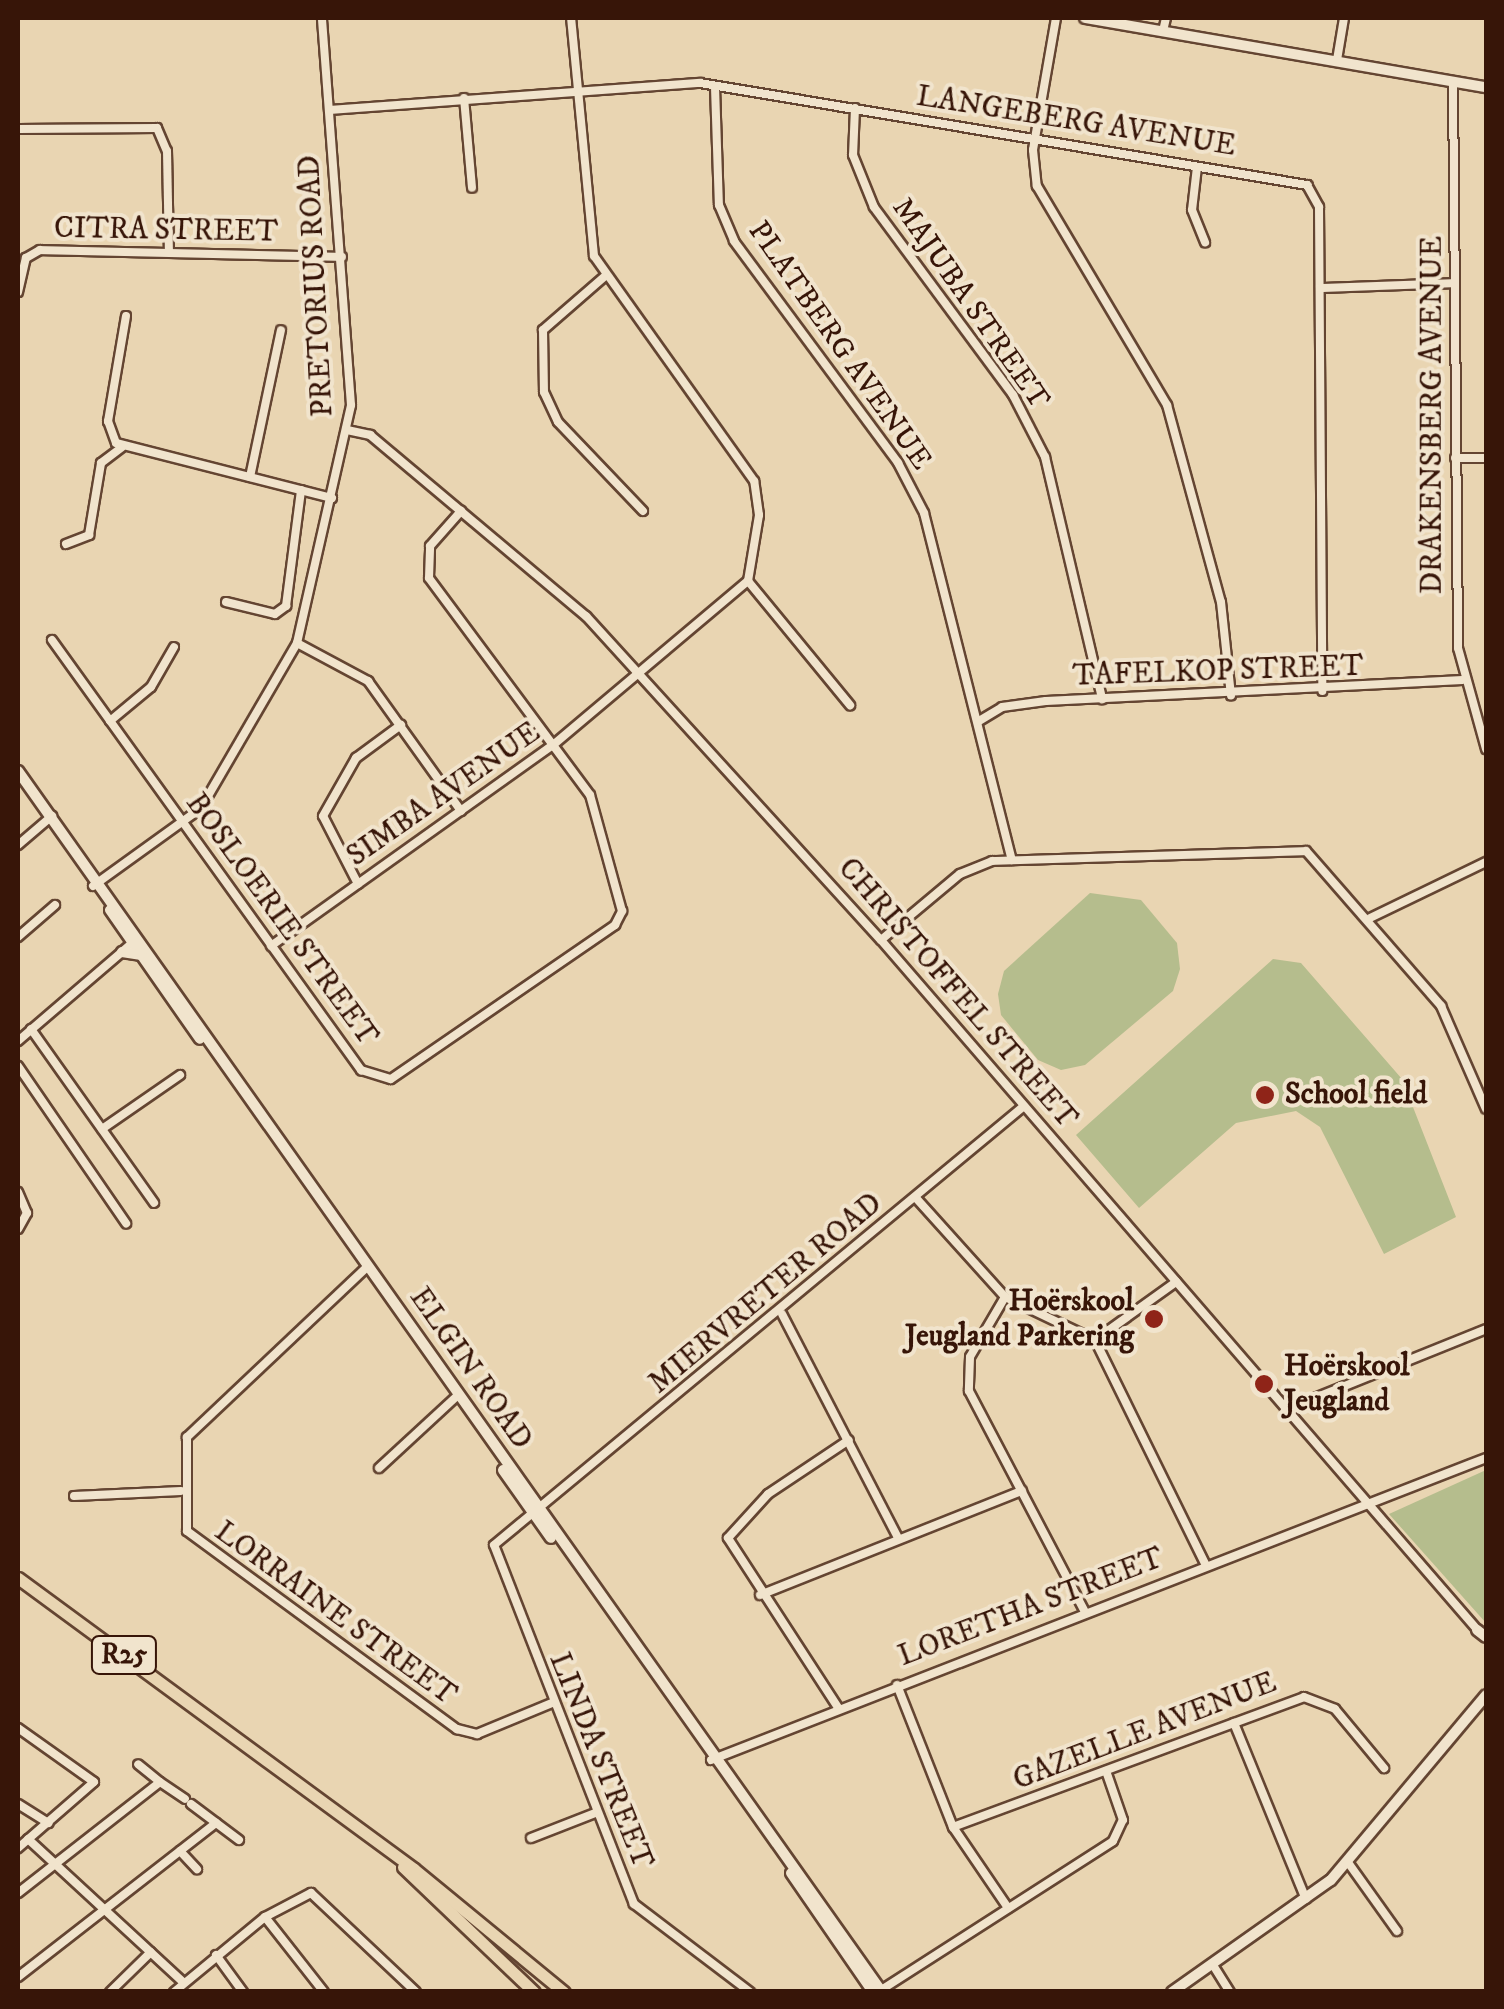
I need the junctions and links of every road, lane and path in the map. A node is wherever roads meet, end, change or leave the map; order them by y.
1 (322, 18) edge
2 (571, 18) edge
3 (1056, 18) edge
4 (1085, 18) edge
5 (1166, 18) edge
6 (1344, 18) edge
7 (1164, 31) junction
8 (1337, 60) junction
9 (1450, 79) junction
10 (1486, 85) edge
11 (714, 86) junction
12 (577, 90) junction
13 (464, 98) junction
14 (855, 108) junction
15 (330, 110) junction
16 (18, 129) edge
17 (1035, 140) junction
18 (1197, 166) junction
19 (472, 188) dead end
20 (1206, 242) dead end
21 (169, 252) junction
22 (342, 257) junction
23 (604, 277) junction
24 (1454, 284) junction
25 (1320, 288) junction
26 (18, 292) edge
27 (126, 316) dead end
28 (281, 330) dead end
29 (347, 430) junction
30 (122, 447) junction
31 (1455, 458) junction
32 (1486, 458) edge
33 (250, 478) junction
34 (301, 490) junction
35 (332, 498) junction
36 (643, 510) dead end
37 (461, 511) junction
38 (66, 544) dead end
39 (748, 581) junction
40 (226, 602) dead end
41 (52, 640) dead end
42 (297, 643) junction
43 (174, 647) dead end
44 (640, 677) junction
45 (1462, 680) junction
46 (1322, 691) junction
47 (1231, 695) junction
48 (1102, 699) junction
49 (850, 704) dead end
50 (979, 720) junction
51 (110, 721) junction
52 (401, 725) junction
53 (553, 746) junction
54 (1486, 749) edge
55 (19, 773) edge
56 (462, 811) junction
57 (49, 818) junction
58 (184, 824) junction
59 (18, 845) edge
60 (1012, 860) junction
61 (1486, 862) edge
62 (96, 884) junction
63 (358, 884) junction
64 (55, 905) dead end
65 (1370, 918) junction
66 (18, 937) edge
67 (881, 940) junction
68 (135, 941) junction
69 (271, 946) junction
70 (122, 952) junction
71 (141, 955) junction
72 (31, 1029) junction
73 (18, 1041) edge
74 (18, 1066) edge
75 (180, 1075) dead end
76 (1024, 1106) junction
77 (1486, 1109) edge
78 (102, 1129) junction
79 (18, 1192) edge
80 (916, 1198) junction
81 (154, 1203) dead end
82 (126, 1223) dead end
83 (18, 1229) edge
84 (366, 1269) junction
85 (1176, 1282) junction
86 (1006, 1297) junction
87 (782, 1314) junction
88 (1486, 1329) edge
89 (1095, 1340) junction
90 (455, 1398) junction
91 (1285, 1410) junction
92 (850, 1440) junction
93 (1486, 1458) edge
94 (379, 1468) dead end
95 (181, 1491) junction
96 (1022, 1491) junction
97 (74, 1496) dead end
98 (1368, 1504) junction
99 (535, 1509) junction
100 (898, 1538) junction
101 (1206, 1564) junction
102 (18, 1578) edge
103 (760, 1595) junction
104 (1086, 1612) junction
105 (1484, 1636) edge
106 (896, 1685) junction
107 (1486, 1695) edge
108 (552, 1703) junction
109 (839, 1709) junction
110 (1234, 1722) junction
111 (18, 1728) edge
112 (714, 1758) junction
113 (138, 1764) dead end
114 (1384, 1768) dead end
115 (1106, 1771) junction
116 (160, 1782) junction
117 (18, 1804) edge
118 (595, 1813) junction
119 (48, 1823) junction
120 (216, 1823) junction
121 (953, 1826) junction
122 (531, 1838) dead end
123 (28, 1839) junction
124 (239, 1840) dead end
125 (18, 1848) edge
126 (180, 1850) junction
127 (399, 1861) junction
128 (1347, 1861) junction
129 (55, 1864) junction
130 (197, 1868) dead end
131 (18, 1893) edge
132 (1308, 1902) junction
133 (1008, 1908) junction
134 (104, 1910) junction
135 (265, 1917) junction
136 (1397, 1931) dead end
137 (151, 1952) junction
138 (216, 1955) junction
139 (1213, 1965) junction
140 (18, 1977) edge
141 (182, 1982) junction
142 (878, 1991) edge
143 (110, 1992) edge
144 (174, 1992) edge
145 (243, 1992) edge
146 (324, 1992) edge
147 (416, 1992) edge
148 (534, 1992) edge
149 (564, 1992) edge
150 (750, 1992) edge
151 (1172, 1992) edge
152 (1230, 1992) edge

1 - 15 street, PRETORIUS ROAD
2 - 12 street
3 - 17 street
4 - 7 street
5 - 7 street
6 - 8 street
7 - 8 street
8 - 9 street
9 - 10 street
9 - 24 street, DRAKENSBERG AVENUE
11 - 12 street, LANGEBERG AVENUE
11 - 14 street, LANGEBERG AVENUE
11 - 50 street, PLATBERG AVENUE
12 - 13 street, LANGEBERG AVENUE
12 - 23 street
13 - 15 street, LANGEBERG AVENUE
13 - 19 street
14 - 17 street, LANGEBERG AVENUE
14 - 48 street, MAJUBA STREET
15 - 22 street, PRETORIUS ROAD
16 - 21 street
17 - 18 street, LANGEBERG AVENUE
17 - 47 street
18 - 20 street
18 - 25 street, LANGEBERG AVENUE
21 - 22 street, CITRA STREET
21 - 26 street, CITRA STREET
22 - 29 street, PRETORIUS ROAD
23 - 36 street
23 - 39 street
24 - 25 street
24 - 31 street, DRAKENSBERG AVENUE
25 - 46 street, LANGEBERG AVENUE
27 - 30 street
28 - 33 street
29 - 35 street, PRETORIUS ROAD
29 - 37 street, CHRISTOFFEL STREET
30 - 33 street
30 - 38 street
31 - 32 street
31 - 45 street, DRAKENSBERG AVENUE
33 - 34 street
34 - 35 street
34 - 40 street
35 - 42 street, PRETORIUS ROAD
37 - 44 street, CHRISTOFFEL STREET
37 - 53 street, BOSLOERIE STREET
39 - 44 street, SIMBA AVENUE
39 - 49 street
41 - 51 street, BOSLOERIE STREET
42 - 52 street
42 - 58 street, PRETORIUS ROAD
43 - 51 street
44 - 53 street, SIMBA AVENUE
44 - 67 street, CHRISTOFFEL STREET
45 - 46 street, TAFELKOP STREET
45 - 54 street, DRAKENSBERG AVENUE
46 - 47 street, TAFELKOP STREET
47 - 48 street, TAFELKOP STREET
48 - 50 street, TAFELKOP STREET
50 - 60 street, PLATBERG AVENUE
51 - 58 street, BOSLOERIE STREET
52 - 56 street
52 - 63 street
53 - 56 street, SIMBA AVENUE
53 - 69 street, BOSLOERIE STREET
55 - 57 street, ELGIN ROAD
56 - 63 street, SIMBA AVENUE
57 - 59 street
57 - 62 street, ELGIN ROAD
58 - 62 street, PRETORIUS ROAD
58 - 69 street, BOSLOERIE STREET
60 - 65 street
60 - 67 street
61 - 65 street
62 - 68 street, ELGIN ROAD
63 - 69 street, SIMBA AVENUE
64 - 66 street
65 - 77 street
67 - 76 street, CHRISTOFFEL STREET
68 - 70 street
68 - 71 street, ELGIN ROAD
68 - 84 street, ELGIN ROAD
70 - 71 street
70 - 72 street
71 - 84 street, ELGIN ROAD
72 - 73 street
72 - 78 street
74 - 82 street
75 - 78 street
76 - 80 street, MIERVRETER ROAD
76 - 85 street, CHRISTOFFEL STREET
78 - 81 street
79 - 83 street
80 - 86 street
80 - 87 street, MIERVRETER ROAD
84 - 90 street, ELGIN ROAD
84 - 95 street, LORRAINE STREET
85 - 89 street
85 - 91 street, CHRISTOFFEL STREET
86 - 89 street
86 - 96 street
87 - 92 street
87 - 99 street, MIERVRETER ROAD
88 - 91 street
89 - 101 street
90 - 94 street
90 - 99 street, ELGIN ROAD
91 - 98 street, CHRISTOFFEL STREET
92 - 100 street
92 - 103 street
93 - 98 street, LORETHA STREET
95 - 97 street
95 - 108 street, LORRAINE STREET
96 - 100 street
96 - 104 street
98 - 101 street, LORETHA STREET
98 - 105 street, CHRISTOFFEL STREET
99 - 108 street, LINDA STREET
99 - 112 street, ELGIN ROAD
100 - 103 street
101 - 104 street, LORETHA STREET
102 - 127 main road, R25
103 - 109 street
104 - 106 street, LORETHA STREET
106 - 109 street, LORETHA STREET
106 - 121 street
107 - 128 street
108 - 118 street, LINDA STREET
109 - 112 street, LORETHA STREET
110 - 114 street, GAZELLE AVENUE
110 - 115 street, GAZELLE AVENUE
110 - 132 street
111 - 119 street
112 - 142 street, ELGIN ROAD
113 - 116 street
115 - 121 street, GAZELLE AVENUE
115 - 133 street
116 - 120 street
116 - 129 street
117 - 119 street
118 - 122 street
118 - 150 street, LINDA STREET
119 - 123 street
120 - 124 street
120 - 126 street
121 - 133 street
123 - 125 street
123 - 129 street
126 - 130 street
126 - 134 street
127 - 148 main road, R25
127 - 149 main road, R25
128 - 132 street
128 - 136 street
129 - 131 street
129 - 134 street
132 - 139 street
133 - 142 street
134 - 137 street
134 - 140 street
135 - 138 street
135 - 146 street
135 - 147 street
137 - 141 street
137 - 143 street
138 - 141 street
138 - 145 street
139 - 151 street
139 - 152 street
141 - 144 street

